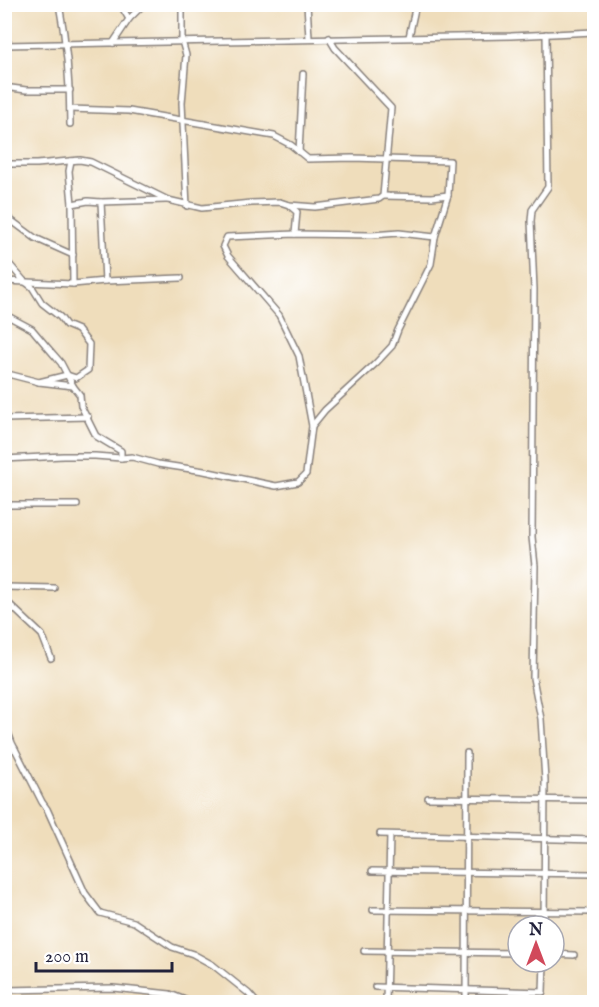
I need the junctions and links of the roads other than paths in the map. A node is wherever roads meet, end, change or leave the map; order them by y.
1 (59, 4) edge
2 (120, 4) edge
3 (144, 4) edge
4 (182, 4) edge
5 (308, 4) edge
6 (416, 4) edge
7 (129, 19) junction
8 (594, 33) edge
9 (546, 34) junction
10 (409, 37) junction
11 (309, 38) junction
12 (329, 38) junction
13 (182, 41) junction
14 (113, 43) junction
15 (4, 45) edge
16 (66, 45) junction
17 (303, 74) dead end
18 (4, 87) edge
19 (70, 90) junction
20 (70, 109) junction
21 (182, 121) junction
22 (70, 124) dead end
23 (299, 152) junction
24 (387, 160) junction
25 (70, 161) junction
26 (4, 164) edge
27 (448, 195) junction
28 (383, 196) junction
29 (168, 200) junction
30 (101, 202) junction
31 (72, 204) junction
32 (289, 205) junction
33 (187, 206) junction
34 (4, 215) edge
35 (296, 234) junction
36 (435, 237) junction
37 (73, 255) junction
38 (4, 258) edge
39 (181, 278) dead end
40 (4, 281) edge
41 (24, 281) junction
42 (105, 281) junction
43 (73, 284) junction
44 (4, 314) edge
45 (4, 373) edge
46 (67, 375) junction
47 (39, 382) junction
48 (73, 386) junction
49 (88, 417) junction
50 (4, 419) edge
51 (312, 426) junction
52 (4, 459) edge
53 (121, 459) junction
54 (4, 505) edge
55 (77, 505) dead end
56 (4, 587) edge
57 (54, 588) dead end
58 (4, 598) edge
59 (51, 658) dead end
60 (4, 722) edge
61 (15, 749) junction
62 (4, 750) edge
63 (467, 753) dead end
64 (467, 797) junction
65 (428, 798) dead end
66 (545, 799) junction
67 (594, 800) edge
68 (380, 834) dead end
69 (390, 835) junction
70 (466, 836) junction
71 (545, 839) junction
72 (594, 840) edge
73 (372, 871) dead end
74 (389, 871) junction
75 (466, 872) junction
76 (544, 874) junction
77 (594, 874) edge
78 (373, 910) dead end
79 (388, 910) junction
80 (466, 911) junction
81 (544, 912) junction
82 (594, 912) edge
83 (364, 951) dead end
84 (387, 951) junction
85 (466, 952) junction
86 (506, 953) edge
87 (566, 955) edge
88 (574, 955) dead end
89 (544, 974) edge
90 (375, 987) dead end
91 (387, 987) junction
92 (4, 990) edge
93 (466, 990) junction
94 (190, 1002) edge
95 (256, 1002) edge
96 (386, 1002) edge
97 (466, 1002) edge

1 - 16 street
2 - 7 street
3 - 7 street
4 - 13 street
5 - 11 street
6 - 10 street
7 - 14 street
8 - 9 street
9 - 10 street
9 - 66 street
10 - 12 street
11 - 12 street
11 - 13 street
12 - 24 street
13 - 14 street
13 - 21 street
14 - 16 street
15 - 16 street
16 - 19 street
17 - 23 street
18 - 19 street
19 - 20 street
20 - 21 street
20 - 22 street
21 - 23 street
21 - 33 street
23 - 24 street
24 - 27 street
24 - 28 street
25 - 26 street
25 - 29 street
25 - 31 street
27 - 28 street
27 - 36 street
28 - 32 street
29 - 30 street
29 - 33 street
30 - 31 street
30 - 42 street
31 - 37 street
32 - 33 street
32 - 35 street
34 - 37 street
35 - 36 street
35 - 51 street
36 - 51 street
37 - 43 street
38 - 41 street
39 - 42 street
40 - 41 street
41 - 43 street
41 - 46 street
42 - 43 street
44 - 46 street
45 - 47 street
46 - 47 street
46 - 48 street
47 - 48 street
48 - 49 street
49 - 50 street
49 - 53 street
51 - 53 street
52 - 53 street
54 - 55 street
56 - 57 street
58 - 59 street
60 - 61 street
61 - 62 street
61 - 95 street
63 - 64 street
64 - 65 street
64 - 66 street
64 - 70 street
66 - 67 street
66 - 71 street
68 - 69 street
69 - 70 street
69 - 74 street
70 - 71 street
70 - 75 street
71 - 72 street
71 - 76 street
73 - 74 street
74 - 75 street
74 - 79 street
75 - 76 street
75 - 80 street
76 - 77 street
76 - 81 street
78 - 79 street
79 - 80 street
79 - 84 street
80 - 81 street
80 - 85 street
81 - 82 street
83 - 84 street
84 - 85 street
84 - 91 street
85 - 86 street
85 - 93 street
87 - 88 street
89 - 93 street
90 - 91 street
91 - 93 street
91 - 96 street
92 - 94 street
93 - 97 street

